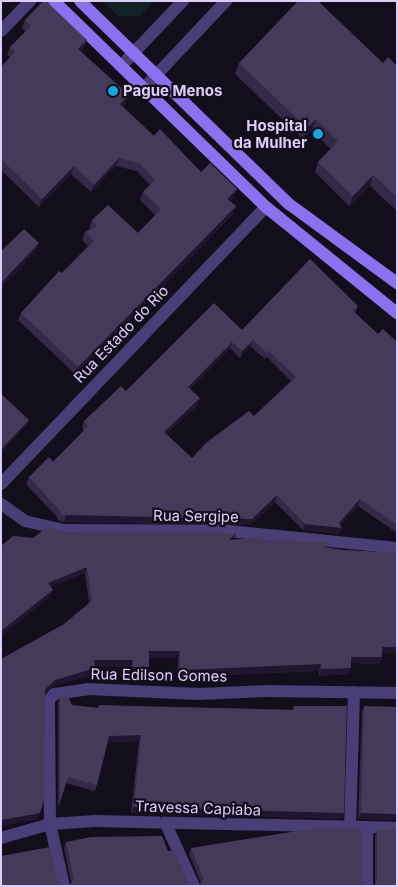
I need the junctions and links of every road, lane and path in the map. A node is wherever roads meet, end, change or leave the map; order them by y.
1 (30, 1) edge
2 (54, 1) edge
3 (80, 1) edge
4 (183, 1) edge
5 (226, 1) edge
6 (1, 31) edge
7 (133, 53) junction
8 (121, 66) junction
9 (155, 75) junction
10 (144, 88) junction
11 (266, 207) junction
12 (397, 283) edge
13 (397, 313) edge
14 (3, 476) edge
15 (1, 504) edge
16 (397, 548) edge
17 (354, 692) junction
18 (397, 693) edge
19 (50, 824) junction
20 (166, 824) junction
21 (350, 828) junction
22 (397, 828) edge
23 (367, 829) junction
24 (1, 838) edge
25 (64, 886) edge
26 (194, 886) edge
27 (367, 886) edge

1 - 6 street
2 - 8 main road
3 - 7 main road
4 - 7 street
5 - 9 street
7 - 8 street
7 - 9 main road
8 - 10 main road
9 - 10 street
9 - 12 main road
10 - 11 main road
11 - 13 main road
11 - 14 street, Rua Estado do Rio
15 - 16 street, Rua Sergipe
17 - 18 street, Rua Edilson Gomes
17 - 19 street, Rua Edilson Gomes
17 - 21 street
19 - 20 street, Travessa Capiaba
19 - 24 street, Travessa Capiaba
19 - 25 street, Rua Edilson Gomes
20 - 21 street, Travessa Capiaba
20 - 26 street
21 - 23 street, Travessa Capiaba
22 - 23 street, Travessa Capiaba
23 - 27 street

